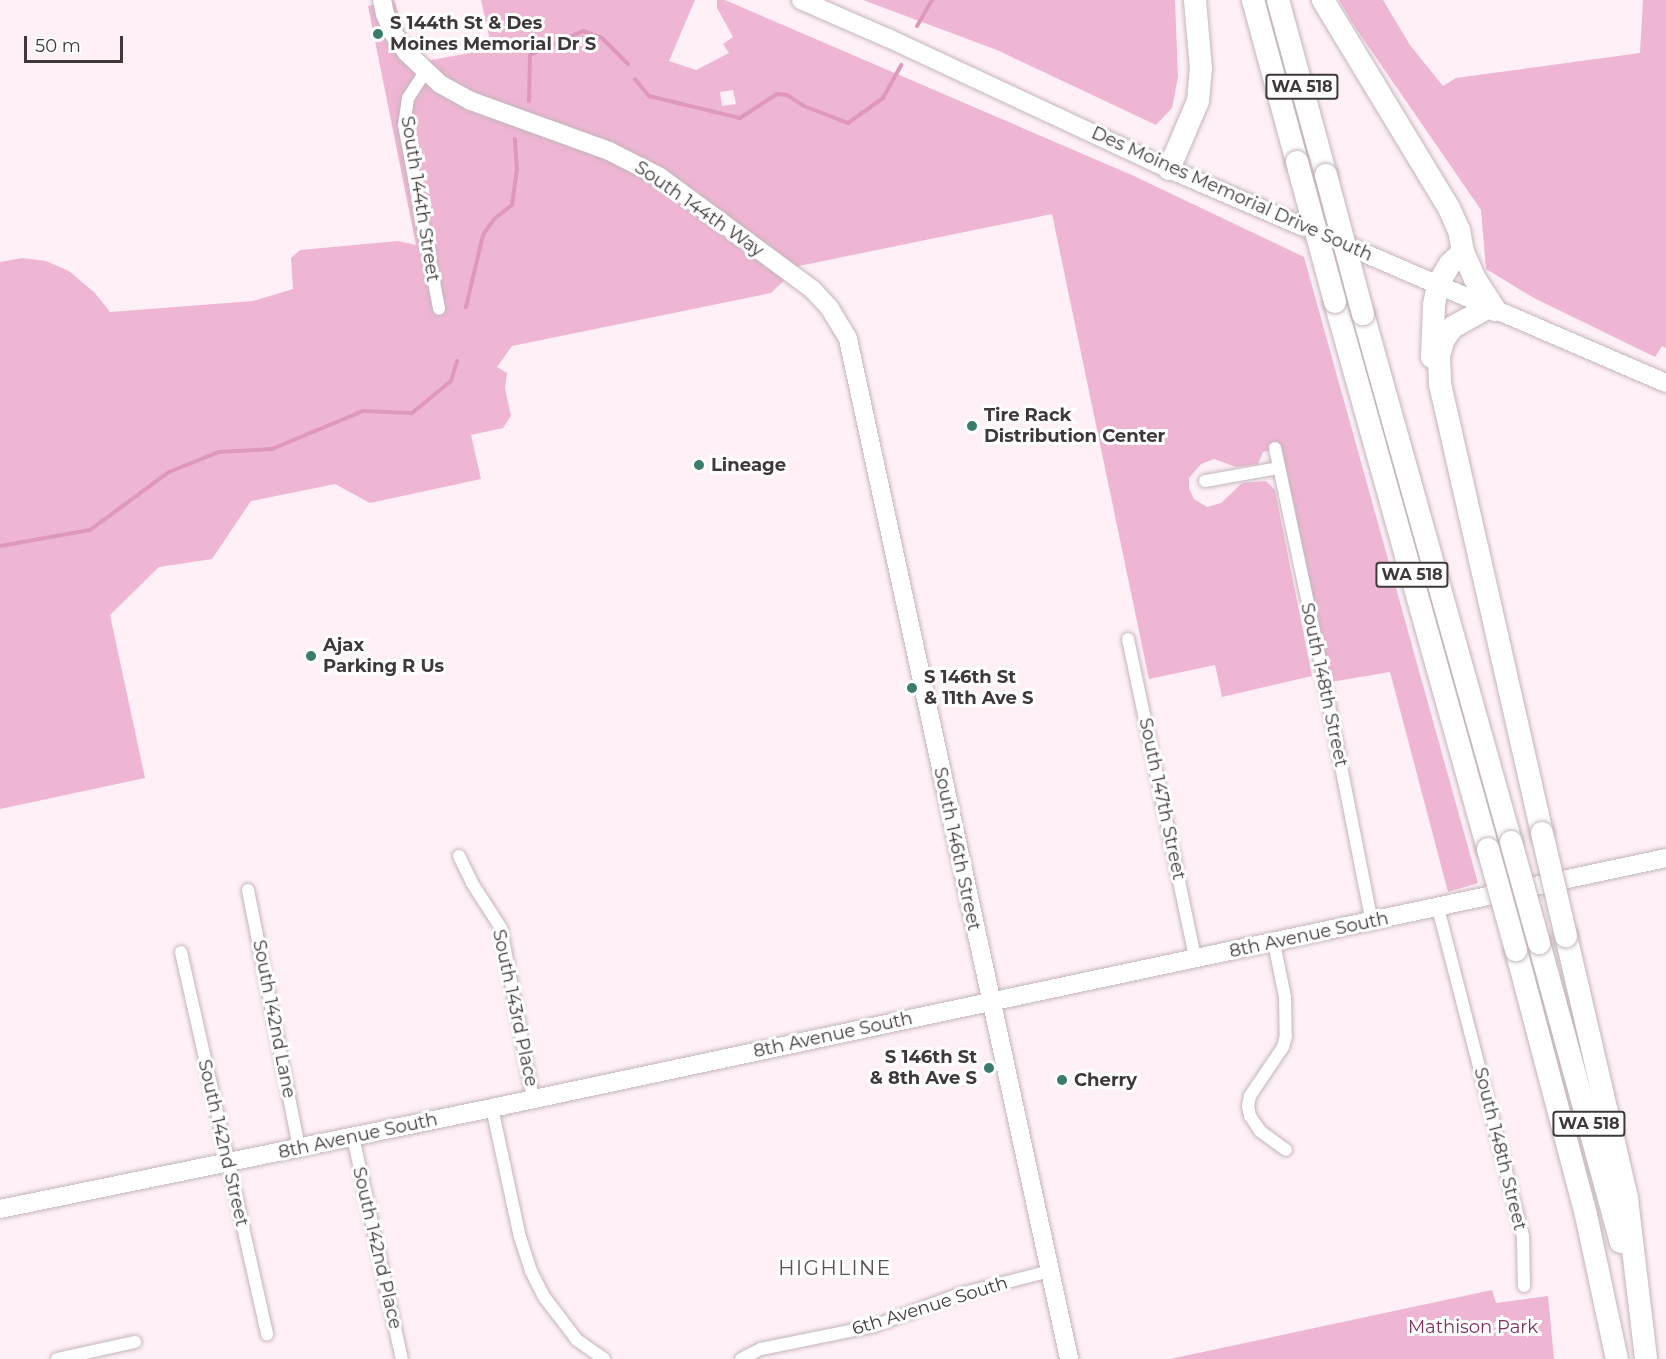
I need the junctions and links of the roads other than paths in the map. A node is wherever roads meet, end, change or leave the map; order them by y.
1 (382, 0) edge
2 (801, 0) edge
3 (1196, 0) edge
4 (1253, 0) edge
5 (1278, 0) edge
6 (1323, 0) edge
7 (425, 72) junction
8 (1169, 169) junction
9 (1463, 252) junction
10 (1438, 284) junction
11 (439, 309) dead end
12 (1492, 309) junction
13 (848, 339) joint
14 (1666, 383) edge
15 (1275, 448) dead end
16 (1455, 452) junction
17 (1279, 468) junction
18 (1205, 481) dead end
19 (1128, 639) dead end
20 (459, 856) dead end
21 (1666, 858) edge
22 (248, 890) dead end
23 (1438, 908) junction
24 (1372, 922) junction
25 (1274, 943) junction
26 (181, 952) dead end
27 (1196, 958) junction
28 (990, 1001) junction
29 (533, 1099) junction
30 (492, 1108) junction
31 (353, 1137) junction
32 (299, 1148) junction
33 (1286, 1150) dead end
34 (227, 1162) junction
35 (0, 1209) edge
36 (1050, 1271) junction
37 (1524, 1286) dead end
38 (1638, 1305) junction
39 (267, 1334) dead end
40 (135, 1342) dead end
41 (57, 1359) edge
42 (402, 1359) edge
43 (604, 1359) edge
44 (741, 1359) edge
45 (1069, 1359) edge
46 (1617, 1359) edge
47 (1646, 1359) edge

1 - 7 street
2 - 8 street, Des Moines Memorial Drive South
3 - 8 highway
4 - 46 highway, WA 518, bridge
5 - 38 highway, WA 518, bridge
6 - 9 highway
7 - 11 street, South 144th Street
7 - 13 street, South 144th Way
8 - 10 street, Des Moines Memorial Drive South
9 - 10 highway
9 - 12 highway
10 - 12 street, Des Moines Memorial Drive South
10 - 16 highway
12 - 14 street, Des Moines Memorial Drive South
12 - 16 highway
13 - 28 street, South 146th Street
15 - 17 street, South 148th Street
16 - 38 highway, bridge
17 - 18 street
17 - 24 street, South 148th Street
19 - 27 street, South 147th Street
20 - 29 street, South 143rd Place
21 - 23 street, 8th Avenue South
22 - 32 street, South 142nd Lane
23 - 24 street, 8th Avenue South
23 - 37 street, South 148th Street
24 - 25 street, 8th Avenue South
25 - 27 street, 8th Avenue South
25 - 33 street
26 - 34 street, South 142nd Street
27 - 28 street, 8th Avenue South
28 - 29 street, 8th Avenue South
28 - 36 street, South 146th Street
29 - 30 street, 8th Avenue South
30 - 31 street, 8th Avenue South
30 - 43 street
31 - 32 street, 8th Avenue South
31 - 42 street, South 142nd Place
32 - 34 street, 8th Avenue South
34 - 35 street, 8th Avenue South
34 - 39 street, South 142nd Street
36 - 44 street, 6th Avenue South
36 - 45 street, South 146th Street
38 - 47 highway, WA 518
40 - 41 street

